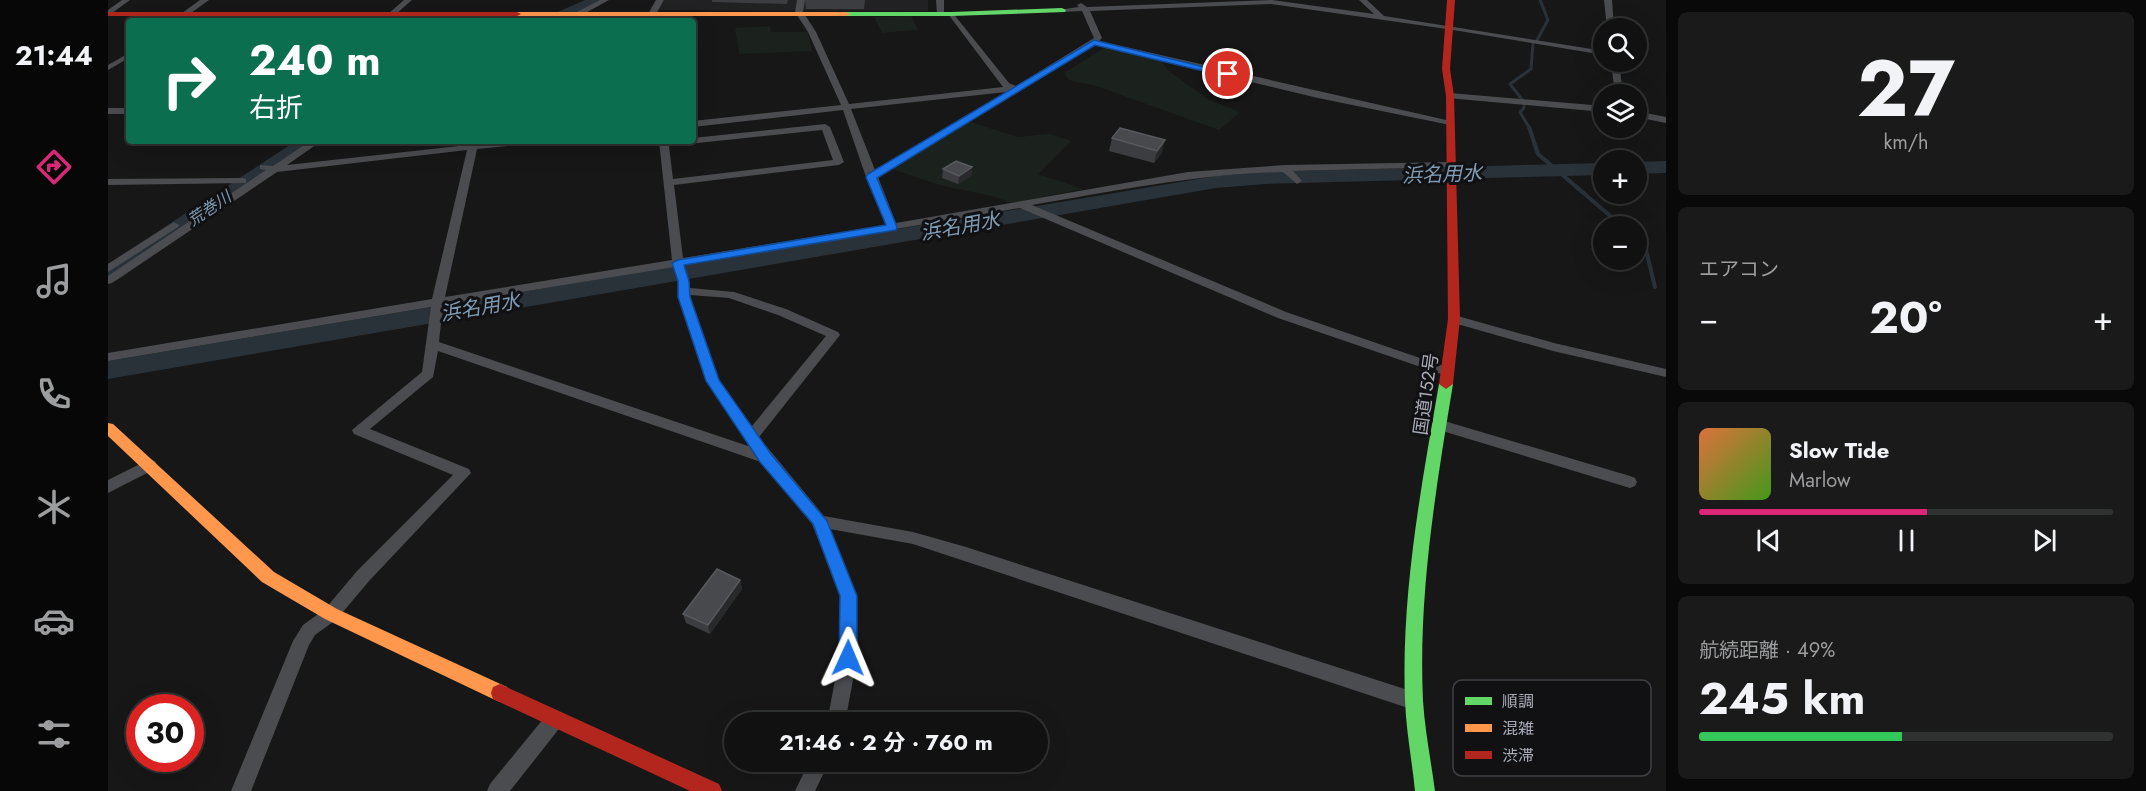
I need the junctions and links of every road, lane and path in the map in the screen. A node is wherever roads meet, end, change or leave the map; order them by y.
1 (126, 0) edge
2 (205, 0) edge
3 (408, 0) edge
4 (605, 0) edge
5 (660, 0) edge
6 (1079, 0) edge
7 (1363, 0) edge
8 (1451, 0) edge
9 (1608, 0) edge
10 (1223, 1) edge
11 (801, 7) edge
12 (944, 9) edge
13 (1085, 9) junction
14 (1062, 10) joint
15 (108, 14) edge
16 (567, 15) edge
17 (652, 17) edge
18 (1381, 17) junction
19 (179, 18) edge
20 (388, 18) edge
21 (1610, 18) edge
22 (1448, 27) junction
23 (1094, 42) junction
24 (1593, 50) edge
25 (108, 55) edge
26 (126, 55) edge
27 (126, 57) edge
28 (108, 68) edge
29 (1015, 88) junction
30 (1450, 96) junction
31 (846, 107) junction
32 (1593, 108) edge
33 (108, 111) edge
34 (126, 111) edge
35 (1647, 116) edge
36 (1666, 120) edge
37 (1450, 122) junction
38 (696, 124) edge
39 (696, 140) edge
40 (296, 144) edge
41 (311, 144) edge
42 (474, 144) edge
43 (664, 144) edge
44 (268, 168) junction
45 (1286, 170) junction
46 (1450, 171) junction
47 (871, 177) junction
48 (242, 181) junction
49 (1297, 181) dead end
50 (108, 182) edge
51 (669, 183) junction
52 (1025, 207) junction
53 (892, 227) junction
54 (679, 264) junction
55 (108, 269) edge
56 (108, 281) edge
57 (684, 286) junction
58 (437, 310) junction
59 (1454, 319) junction
60 (433, 345) junction
61 (108, 357) edge
62 (1447, 372) junction
63 (1666, 373) edge
64 (1441, 425) junction
65 (108, 428) edge
66 (751, 437) junction
67 (765, 458) junction
68 (150, 465) junction
69 (1630, 482) dead end
70 (108, 487) edge
71 (819, 521) junction
72 (331, 614) junction
73 (1414, 701) junction
74 (838, 712) edge
75 (555, 718) junction
76 (814, 772) edge
77 (242, 791) edge
78 (497, 791) edge
79 (712, 791) edge
80 (805, 791) edge
81 (1425, 791) edge

1 - 15 street
2 - 19 street
3 - 20 street
4 - 16 street
5 - 17 street
6 - 13 street
7 - 18 street
8 - 22 main road, 国道152号
9 - 21 street
10 - 13 street
10 - 18 street
11 - 12 main road
11 - 17 main road
11 - 31 street
12 - 14 main road
12 - 29 street
13 - 14 street
13 - 23 street
15 - 19 main road
16 - 17 main road
16 - 20 main road
18 - 22 street
19 - 20 main road
22 - 24 street
22 - 30 main road, 国道152号
23 - 29 street
23 - 37 street
25 - 26 street
27 - 28 street
29 - 31 street
29 - 47 street
30 - 32 street
30 - 37 main road, 国道152号
31 - 38 street
31 - 47 street
33 - 34 street
35 - 36 street
37 - 46 main road, 国道152号
39 - 51 street
40 - 44 street
41 - 44 street
42 - 44 street
42 - 58 street
43 - 51 street
44 - 48 street
44 - 56 street
45 - 46 street
45 - 49 street
45 - 52 street
46 - 59 main road, 国道152号
47 - 53 street
48 - 50 street
48 - 55 street
51 - 54 street
52 - 53 street
52 - 62 street
53 - 54 street
54 - 57 street
54 - 58 street
57 - 66 street
57 - 66 street
58 - 60 street
58 - 61 street
59 - 62 main road, 国道152号
59 - 63 street
60 - 67 street
60 - 72 street
62 - 64 main road, 国道152号
64 - 69 street
64 - 73 main road, 国道152号
65 - 68 main road
66 - 67 street
67 - 71 street
68 - 70 street
68 - 72 main road
71 - 73 street
71 - 74 street
72 - 75 main road
72 - 77 street
73 - 81 main road, 国道152号
75 - 78 street
75 - 79 main road
76 - 80 street

